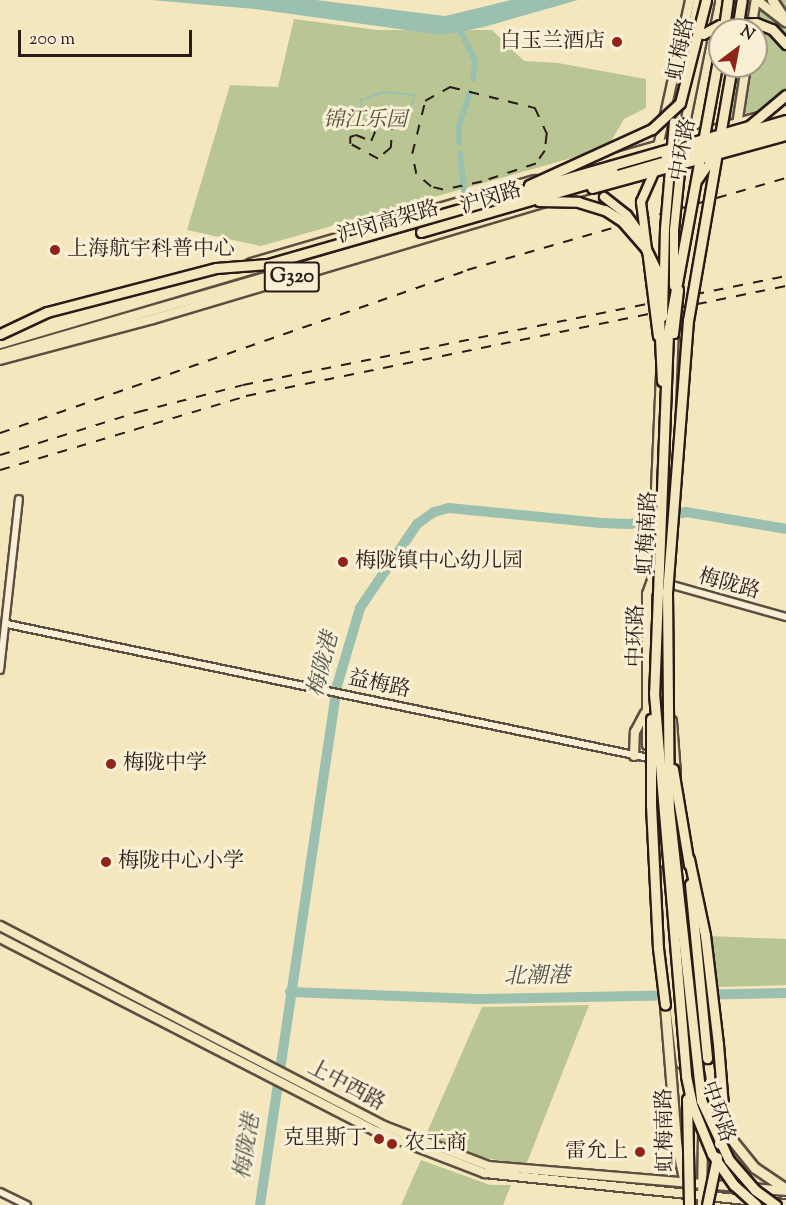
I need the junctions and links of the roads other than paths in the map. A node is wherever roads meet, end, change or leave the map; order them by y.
1 (690, 0) edge
2 (698, 0) edge
3 (708, 0) edge
4 (728, 0) edge
5 (742, 0) edge
6 (757, 0) edge
7 (772, 0) edge
8 (725, 18) edge
9 (739, 18) edge
10 (753, 18) edge
11 (786, 22) edge
12 (703, 34) junction
13 (786, 44) edge
14 (715, 78) edge
15 (730, 78) edge
16 (744, 78) edge
17 (786, 95) edge
18 (786, 109) edge
19 (786, 121) edge
20 (737, 123) junction
21 (749, 126) junction
22 (786, 134) edge
23 (660, 145) junction
24 (732, 148) junction
25 (667, 154) junction
26 (653, 170) junction
27 (668, 176) joint
28 (680, 176) joint
29 (584, 190) junction
30 (537, 201) junction
31 (500, 204) junction
32 (436, 209) junction
33 (649, 249) junction
34 (268, 264) junction
35 (674, 334) junction
36 (0, 335) edge
37 (0, 343) edge
38 (662, 347) junction
39 (0, 354) edge
40 (0, 360) edge
41 (667, 415) junction
42 (19, 499) dead end
43 (652, 580) junction
44 (666, 584) junction
45 (786, 617) edge
46 (7, 624) junction
47 (669, 639) junction
48 (656, 643) junction
49 (661, 654) junction
50 (646, 662) junction
51 (0, 670) edge
52 (654, 693) junction
53 (646, 712) junction
54 (670, 753) junction
55 (634, 756) junction
56 (647, 757) junction
57 (661, 761) junction
58 (675, 762) junction
59 (653, 800) junction
60 (661, 819) junction
61 (689, 859) junction
62 (665, 866) junction
63 (659, 881) junction
64 (691, 914) junction
65 (706, 925) dead end
66 (0, 926) edge
67 (688, 926) junction
68 (0, 938) edge
69 (673, 979) junction
70 (672, 1006) junction
71 (266, 1070) junction
72 (709, 1075) junction
73 (686, 1076) junction
74 (703, 1122) junction
75 (685, 1183) junction
76 (704, 1184) junction
77 (786, 1190) edge
78 (0, 1192) edge
79 (685, 1195) junction
80 (704, 1202) edge
81 (786, 1204) edge
82 (27, 1205) edge
83 (687, 1205) edge
84 (756, 1205) edge
85 (776, 1205) edge

1 - 23 main road, 虹梅路
2 - 27 main road, 虹梅路, bridge
3 - 12 main road, 虹梅路, bridge
3 - 31 highway, bridge
4 - 8 highway, bridge
5 - 9 highway, bridge
6 - 10 main road
6 - 11 main road
7 - 11 highway
12 - 13 highway, bridge
12 - 28 main road, 虹梅路, bridge
14 - 41 highway, 中环路, bridge
15 - 54 highway, 中环路, bridge
16 - 20 main road
17 - 21 highway, bridge
18 - 20 main road, 沪闵路 / G320
19 - 21 highway, 沪闵高架路, bridge
19 - 25 main road, 沪闵路, bridge
19 - 31 highway, 沪闵高架路, bridge
19 - 35 main road, bridge
20 - 23 main road, 沪闵路 / G320
20 - 24 main road
21 - 31 highway, 沪闵高架路, bridge
22 - 24 main road, 沪闵路 / G320
22 - 30 highway, bridge
23 - 26 main road, 虹梅路
23 - 32 main road, 沪闵路 / G320
24 - 26 main road, 沪闵路 / G320
25 - 31 main road, 沪闵路, bridge
25 - 33 main road, bridge
26 - 29 main road, 沪闵路 / G320
27 - 38 main road, 虹梅南路, bridge
28 - 35 main road, 虹梅南路, bridge
29 - 33 main road, bridge
29 - 40 main road, 沪闵路 / G320
30 - 31 highway, bridge
30 - 41 highway, bridge
31 - 32 main road, 沪闵路
31 - 34 highway, 沪闵高架路, bridge
31 - 39 highway, 沪闵高架路, bridge
32 - 36 main road, 沪闵路 / G320
33 - 38 main road, bridge
34 - 36 highway, bridge
34 - 37 highway, 沪闵高架路, bridge
35 - 44 main road, 虹梅南路
38 - 43 main road, 虹梅南路, bridge
41 - 52 highway, 中环路, bridge
42 - 46 street
43 - 48 main road, 虹梅南路
43 - 50 main road, 虹梅南路
44 - 45 street, 梅陇路
44 - 47 main road, 虹梅南路
44 - 49 main road, 虹梅南路
46 - 51 street
46 - 55 street, 益梅路
47 - 49 main road
47 - 58 main road, 虹梅南路
48 - 50 main road
48 - 57 main road, 虹梅南路
49 - 57 main road, 虹梅南路
50 - 53 main road, 虹梅南路
52 - 70 highway, bridge
52 - 73 highway, 中环路, bridge
53 - 55 main road
53 - 56 main road, 虹梅南路
54 - 61 highway, bridge
54 - 85 highway, 中环路, bridge
55 - 56 street, 益梅路
56 - 57 street, 益梅路
56 - 59 main road, 虹梅南路
57 - 58 street, 益梅路
57 - 60 main road, 虹梅南路
57 - 67 main road, 虹梅南路
58 - 64 main road, 虹梅南路
59 - 60 main road
59 - 63 main road, 虹梅南路
60 - 62 main road, 虹梅南路
61 - 72 highway, bridge
61 - 80 highway, bridge
62 - 63 main road
62 - 69 main road, 虹梅南路
63 - 69 main road, 虹梅南路
64 - 65 main road
64 - 67 main road, 虹梅南路
66 - 71 main road, 上中西路
67 - 74 main road, 虹梅南路, bridge
68 - 71 main road, 上中西路
69 - 70 main road, 虹梅南路, bridge
70 - 75 highway
70 - 75 main road, 虹梅南路
71 - 75 main road, 上中西路
71 - 79 main road, 上中西路
72 - 74 highway
72 - 77 highway
73 - 83 highway, bridge
73 - 84 highway, 中环路, bridge
74 - 76 main road, 虹梅南路
75 - 76 main road, 上中西路
75 - 79 main road, 虹梅南路
76 - 77 main road, 上中西路
76 - 80 main road, 虹梅南路
78 - 82 street
79 - 80 main road, 上中西路
79 - 83 main road, 虹梅南路
80 - 81 main road, 上中西路

